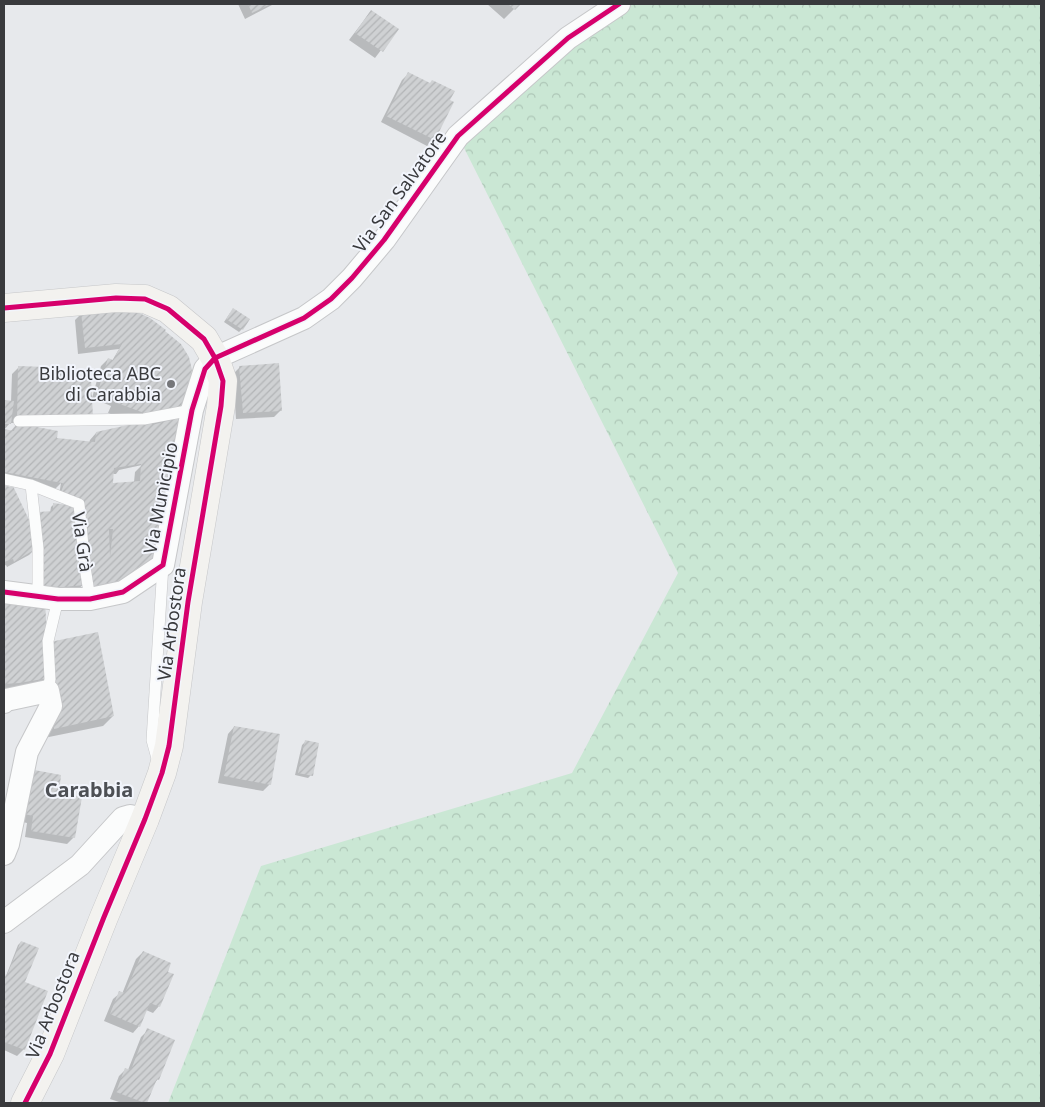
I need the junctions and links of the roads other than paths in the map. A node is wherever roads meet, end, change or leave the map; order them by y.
1 (619, 4) edge
2 (4, 308) edge
3 (215, 358) junction
4 (192, 410) junction
5 (19, 421) dead end
6 (4, 479) edge
7 (31, 485) junction
8 (163, 565) junction
9 (4, 592) edge
10 (48, 598) junction
11 (90, 599) junction
12 (48, 691) junction
13 (4, 702) edge
14 (162, 773) junction
15 (145, 819) junction
16 (4, 854) edge
17 (4, 922) edge
18 (25, 1103) edge

1 - 3 street, Via San Salvatore
2 - 3 street, Via Arbostora
3 - 4 street, Via Municipio
3 - 14 street, Via Arbostora
4 - 5 lane
4 - 8 street, Via Municipio
6 - 7 lane
7 - 10 lane
7 - 11 lane, Via Grà
8 - 11 street, Via Municipio
8 - 14 lane
9 - 10 street, Via Municipio
10 - 11 street, Via Municipio
10 - 12 lane
12 - 13 street
12 - 16 street
14 - 15 street, Via Arbostora
15 - 17 street
15 - 18 street, Via Arbostora

